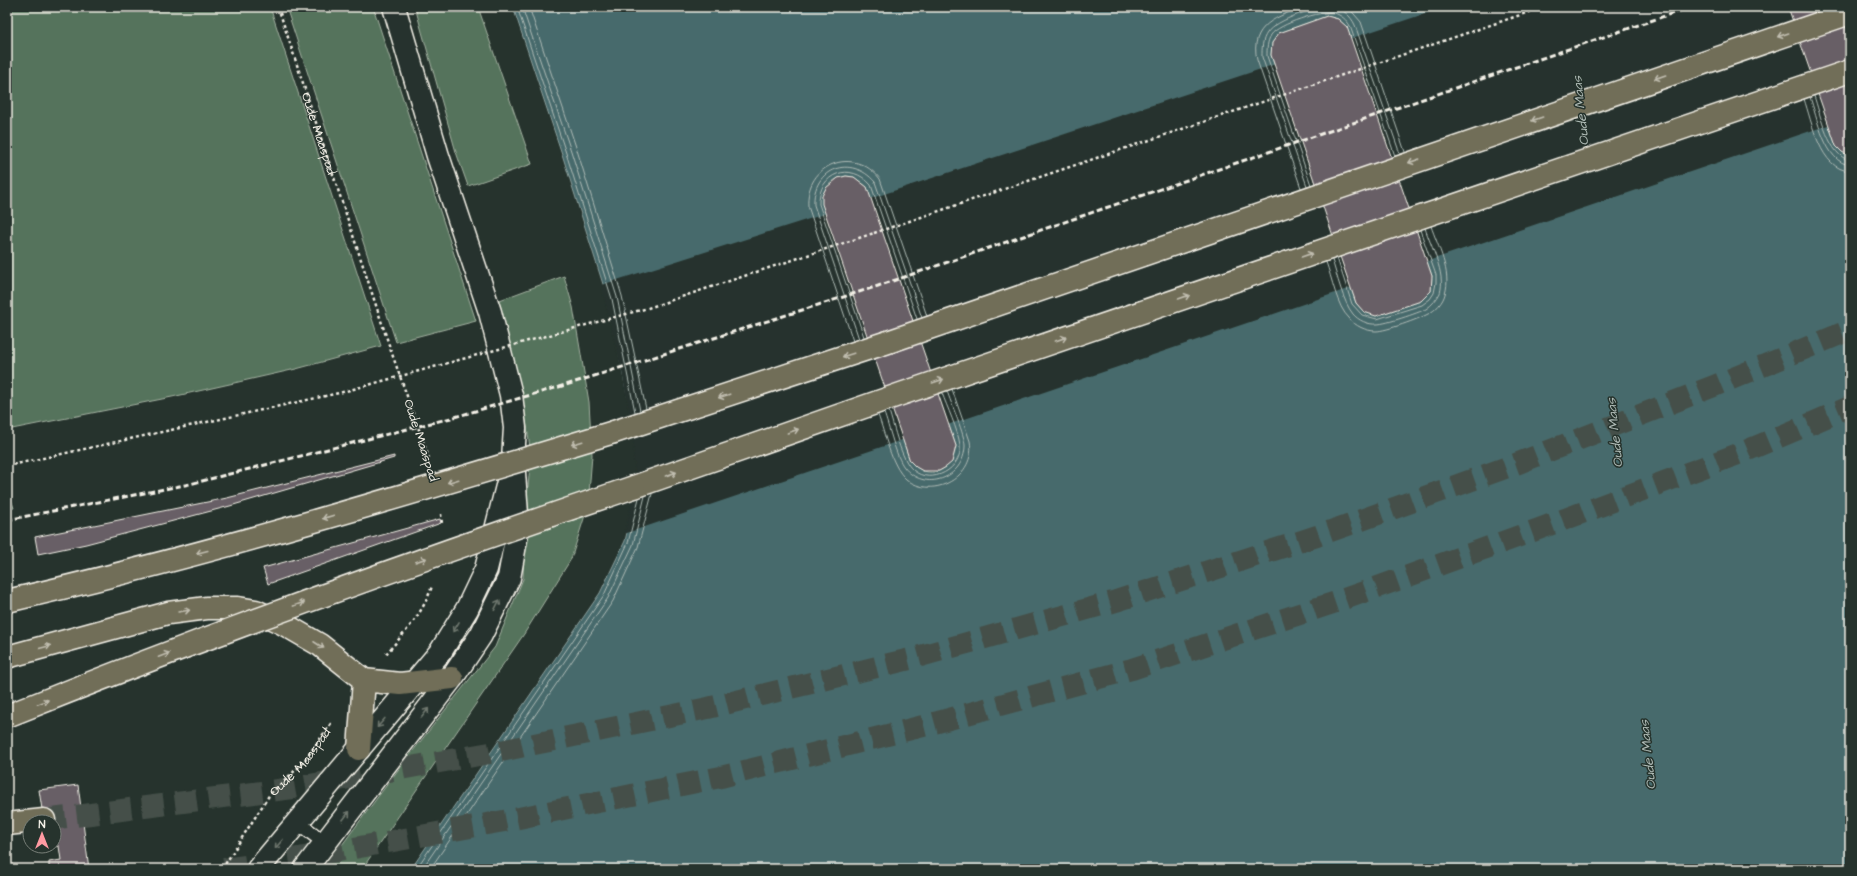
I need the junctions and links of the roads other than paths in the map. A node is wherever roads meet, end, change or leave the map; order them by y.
1 (394, 7) edge
2 (1850, 13) edge
3 (1850, 71) edge
4 (513, 459) junction
5 (7, 601) edge
6 (7, 657) edge
7 (452, 678) junction
8 (364, 680) junction
9 (415, 682) junction
10 (7, 716) edge
11 (359, 749) junction
12 (22, 822) edge
13 (297, 822) junction
14 (7, 824) edge
15 (325, 843) junction
16 (258, 869) edge
17 (305, 869) edge

1 - 4 street
2 -> 5 highway, bridge
10 -> 3 highway, bridge
7 -> 4 street
4 -> 9 street
6 -> 8 highway
7 - 9 highway
15 -> 7 street
8 - 9 highway
8 - 11 highway
9 -> 11 street
11 - 13 street
12 - 14 highway
13 - 15 lane
13 -> 16 street
15 - 17 street

